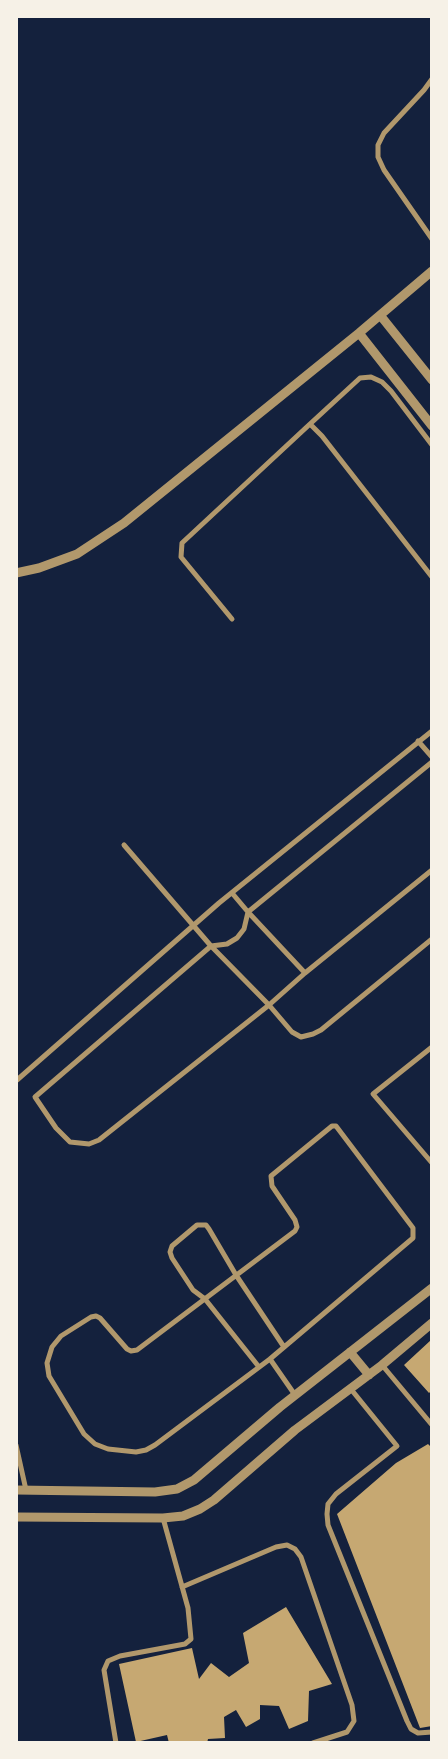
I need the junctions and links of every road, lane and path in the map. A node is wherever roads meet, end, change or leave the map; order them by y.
1 (432, 79) edge
2 (432, 239) edge
3 (432, 271) edge
4 (380, 315) junction
5 (359, 333) junction
6 (432, 380) edge
7 (310, 424) junction
8 (432, 426) edge
9 (432, 445) edge
10 (16, 573) edge
11 (432, 577) edge
12 (232, 619) dead end
13 (432, 731) edge
14 (418, 742) junction
15 (432, 758) edge
16 (432, 762) edge
17 (124, 845) dead end
18 (432, 870) edge
19 (232, 893) junction
20 (248, 912) junction
21 (192, 926) junction
22 (432, 940) edge
23 (211, 946) junction
24 (305, 973) junction
25 (270, 1005) junction
26 (432, 1047) edge
27 (17, 1080) edge
28 (432, 1163) edge
29 (236, 1275) junction
30 (432, 1288) edge
31 (205, 1299) junction
32 (432, 1323) edge
33 (284, 1347) junction
34 (350, 1352) junction
35 (270, 1358) junction
36 (382, 1365) junction
37 (260, 1367) junction
38 (369, 1375) junction
39 (350, 1388) junction
40 (295, 1395) junction
41 (432, 1425) edge
42 (16, 1445) edge
43 (16, 1490) edge
44 (26, 1490) junction
45 (16, 1517) edge
46 (163, 1518) junction
47 (182, 1587) junction
48 (432, 1732) edge
49 (116, 1743) edge
50 (314, 1743) edge

1 - 2 street
3 - 4 street
4 - 5 street
4 - 6 street
5 - 8 street
5 - 10 street
7 - 9 street
7 - 11 street
7 - 12 street
13 - 14 street
14 - 15 street
14 - 19 street
16 - 20 street
17 - 21 street
18 - 24 street
19 - 20 street
19 - 21 street
20 - 23 street
20 - 24 street
21 - 23 street
21 - 27 street
22 - 25 street
23 - 25 street
23 - 25 street
24 - 25 street
26 - 28 street
29 - 31 street
29 - 31 street
29 - 33 street
29 - 33 street
30 - 34 street
31 - 37 street
31 - 37 street
32 - 36 street
33 - 35 street
34 - 38 street
34 - 40 street
35 - 37 street
35 - 40 street
36 - 38 street
36 - 41 street
38 - 39 street
39 - 46 street
39 - 48 street
40 - 44 street
42 - 44 street
43 - 44 street
45 - 46 street
46 - 47 street
47 - 49 street
47 - 50 street

